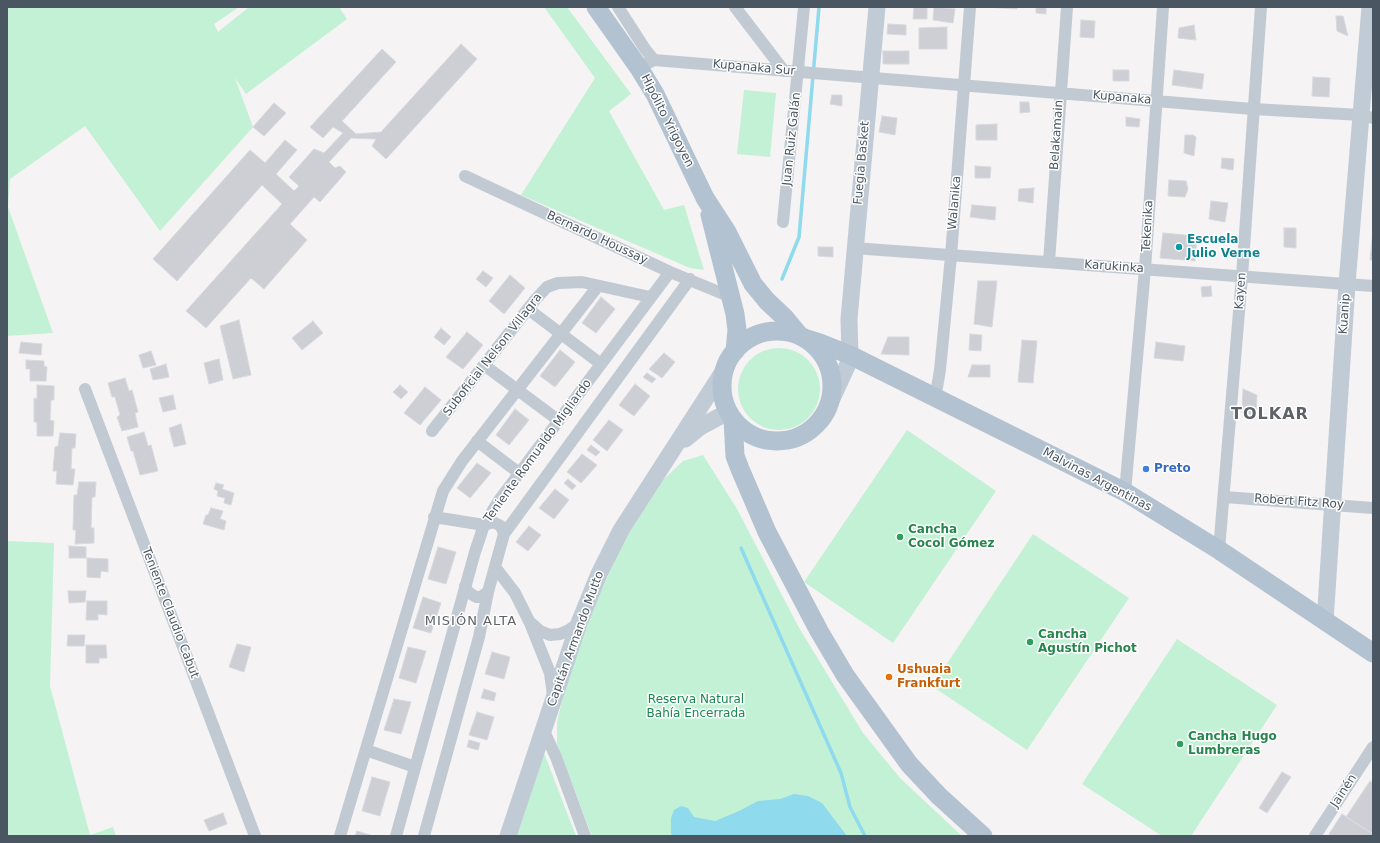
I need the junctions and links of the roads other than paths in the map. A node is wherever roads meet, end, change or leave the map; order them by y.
1 (596, 7) edge
2 (618, 7) edge
3 (735, 7) edge
4 (804, 7) edge
5 (877, 7) edge
6 (970, 7) edge
7 (1067, 7) edge
8 (1163, 7) edge
9 (1261, 7) edge
10 (1370, 7) edge
11 (647, 64) junction
12 (784, 71) junction
13 (803, 72) junction
14 (871, 77) junction
15 (964, 86) junction
16 (1060, 93) junction
17 (1155, 101) junction
18 (1254, 109) junction
19 (1367, 116) edge
20 (465, 176) dead end
21 (705, 198) junction
22 (783, 222) dead end
23 (854, 248) junction
24 (951, 256) junction
25 (1049, 262) junction
26 (1145, 269) junction
27 (670, 272) junction
28 (1242, 276) junction
29 (690, 279) junction
30 (1347, 284) junction
31 (598, 286) junction
32 (1373, 286) edge
33 (731, 297) junction
34 (650, 298) junction
35 (528, 309) junction
36 (561, 334) junction
37 (802, 337) junction
38 (843, 352) junction
39 (730, 359) junction
40 (601, 364) junction
41 (484, 365) junction
42 (85, 389) dead end
43 (517, 390) junction
44 (934, 399) junction
45 (830, 403) junction
46 (731, 416) junction
47 (558, 420) junction
48 (432, 431) dead end
49 (477, 441) junction
50 (670, 454) junction
51 (519, 473) junction
52 (1125, 492) junction
53 (1224, 497) junction
54 (1333, 504) junction
55 (1373, 508) edge
56 (434, 517) junction
57 (484, 525) junction
58 (504, 534) junction
59 (1219, 550) junction
60 (495, 567) junction
61 (465, 586) junction
62 (488, 592) junction
63 (1325, 622) junction
64 (530, 623) junction
65 (579, 623) junction
66 (1373, 653) edge
67 (553, 698) junction
68 (543, 729) junction
69 (1373, 747) edge
70 (366, 750) junction
71 (415, 767) junction
72 (255, 836) edge
73 (340, 836) edge
74 (396, 836) edge
75 (424, 836) edge
76 (508, 836) edge
77 (585, 836) edge
78 (983, 836) edge
79 (1315, 836) edge

1 - 11 main road, Hipólito Yrigoyen
2 - 11 street
3 - 12 street
4 - 13 street, Juan Ruiz Galán
5 - 14 main road, Fuegia Basket
6 - 15 street, Walanika
7 - 16 street, Belakamain
8 - 17 street, Tekenika
9 - 18 street, Kayen
10 - 19 main road, Kuanip
11 - 12 street, Kupanaka Sur
11 - 21 main road, Hipólito Yrigoyen
12 - 13 street, Kupanaka Sur
13 - 14 street, Kupanaka Sur
13 - 22 street, Juan Ruiz Galán
14 - 15 street, Kupanaka
14 - 23 main road, Fuegia Basket
15 - 16 street, Kupanaka
15 - 24 street, Walanika
16 - 17 street, Kupanaka
16 - 25 street, Belakamain
17 - 18 street, Kupanaka
17 - 26 street, Tekenika
18 - 19 street, Kupanaka
18 - 28 street, Kayen
19 - 30 main road, Kuanip
20 - 27 street, Bernardo Houssay
21 - 33 main road
21 - 37 main road
23 - 24 street, Karukinka
23 - 38 main road, Fuegia Basket
24 - 25 street, Karukinka
24 - 44 street, Walanika
25 - 26 street, Karukinka
26 - 28 street, Karukinka
26 - 52 street, Tekenika
27 - 29 street, Bernardo Houssay
27 - 34 street, Teniente Romualdo Migliardo
28 - 30 street, Karukinka
28 - 53 street, Kayen
29 - 33 street, Bernardo Houssay
29 - 58 street, Teniente Romualdo Migliardo
30 - 32 street, Karukinka
30 - 54 main road, Kuanip
31 - 34 street, Suboficial Nelson Villagra
31 - 35 street, Suboficial Nelson Villagra
31 - 36 street
33 - 39 main road
34 - 40 street, Teniente Romualdo Migliardo
35 - 36 street
35 - 41 street, Suboficial Nelson Villagra
36 - 40 street
36 - 43 street
37 - 38 main road, Malvinas Argentinas
37 - 39 main road
37 - 45 main road
38 - 44 main road, Malvinas Argentinas
38 - 45 main road
39 - 46 main road
39 - 50 main road, Capitán Armando Mutto
40 - 47 street, Teniente Romualdo Migliardo
41 - 43 street
41 - 48 street, Suboficial Nelson Villagra
42 - 72 street, Teniente Claudio Cabut
43 - 47 street
43 - 49 street
44 - 52 main road, Malvinas Argentinas
45 - 46 main road
46 - 50 main road, Capitán Armando Mutto
46 - 78 main road
47 - 51 street, Teniente Romualdo Migliardo
49 - 51 street
49 - 56 street
50 - 65 main road, Capitán Armando Mutto
51 - 57 street, Teniente Romualdo Migliardo
52 - 59 main road, Malvinas Argentinas
53 - 54 street, Robert Fitz Roy
53 - 59 street, Kayen
54 - 55 street, Robert Fitz Roy
54 - 63 main road, Kuanip
56 - 57 street
56 - 70 street
57 - 58 street
57 - 61 street, Teniente Romualdo Migliardo
58 - 60 street, Teniente Romualdo Migliardo
59 - 63 main road, Malvinas Argentinas
60 - 62 street, Teniente Romualdo Migliardo
60 - 64 street
61 - 62 street
61 - 71 street, Teniente Romualdo Migliardo
62 - 75 street, Teniente Romualdo Migliardo
63 - 66 main road, Malvinas Argentinas
64 - 65 street
64 - 67 street
65 - 67 main road, Capitán Armando Mutto
67 - 68 main road, Capitán Armando Mutto
68 - 76 main road, Capitán Armando Mutto
68 - 77 street
69 - 79 street, Jainén
70 - 71 street
70 - 73 street
71 - 74 street, Teniente Romualdo Migliardo

